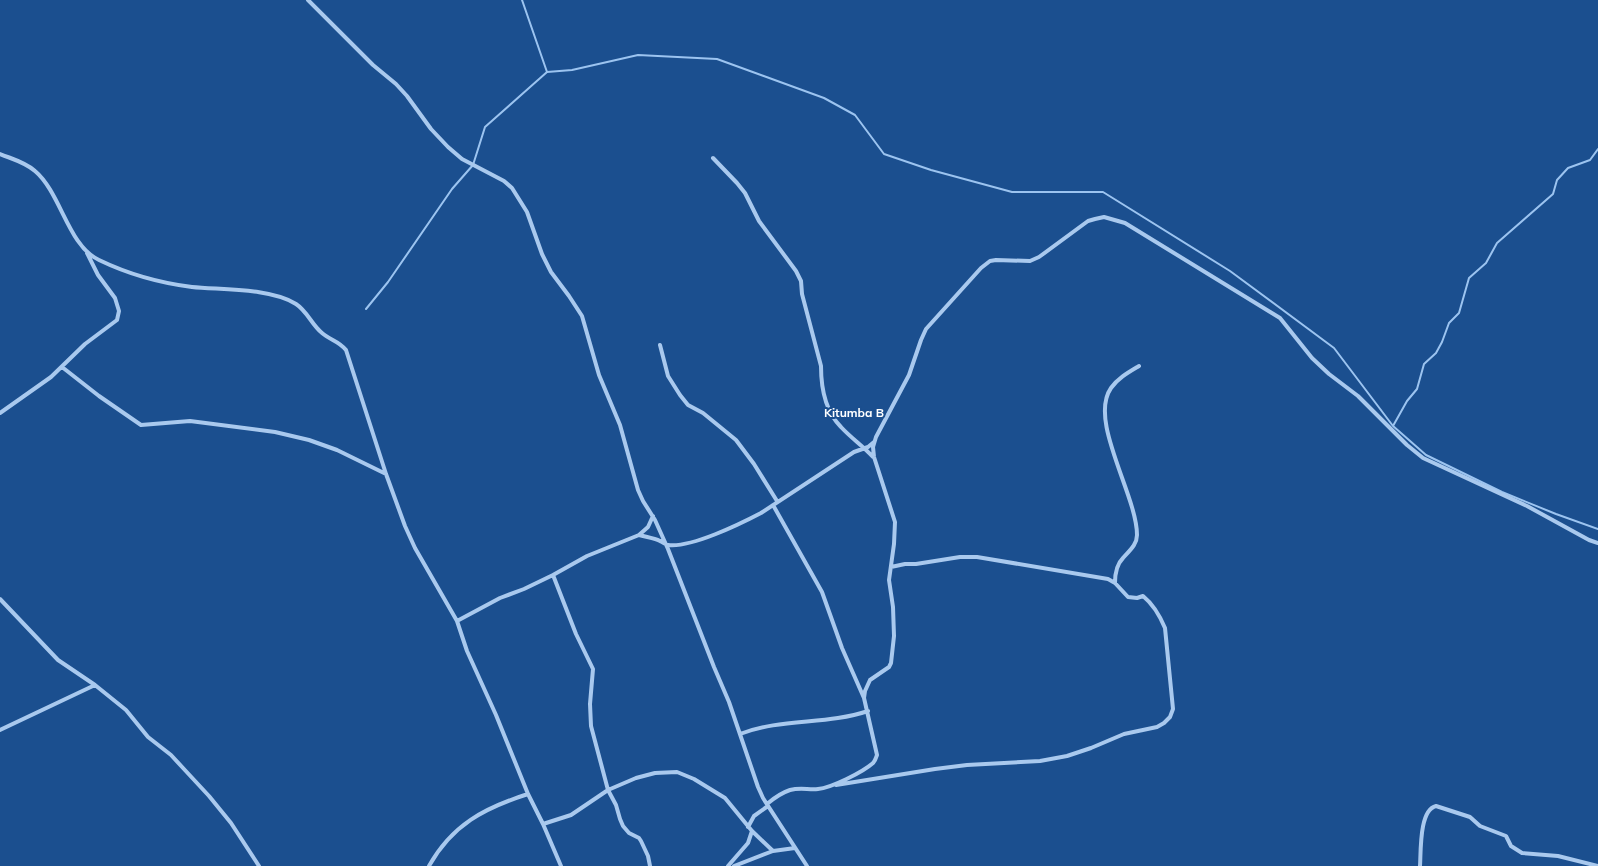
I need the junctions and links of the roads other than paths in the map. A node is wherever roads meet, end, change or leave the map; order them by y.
1 (308, 0) edge
2 (0, 154) edge
3 (713, 158) dead end
4 (87, 252) junction
5 (660, 344) dead end
6 (1139, 366) dead end
7 (62, 367) junction
8 (0, 413) edge
9 (874, 441) junction
10 (865, 448) junction
11 (874, 457) junction
12 (386, 474) junction
13 (778, 501) junction
14 (773, 505) junction
15 (653, 516) junction
16 (639, 535) junction
17 (1598, 543) edge
18 (667, 546) junction
19 (891, 567) junction
20 (553, 575) junction
21 (1115, 583) junction
22 (0, 599) edge
23 (457, 621) junction
24 (95, 685) junction
25 (864, 698) junction
26 (868, 711) junction
27 (0, 730) edge
28 (740, 734) junction
29 (832, 786) junction
30 (608, 790) junction
31 (528, 794) junction
32 (767, 805) junction
33 (543, 824) junction
34 (748, 827) junction
35 (752, 832) junction
36 (796, 848) junction
37 (773, 851) junction
38 (260, 866) edge
39 (428, 866) edge
40 (560, 866) edge
41 (650, 866) edge
42 (728, 866) edge
43 (734, 866) edge
44 (807, 866) edge
45 (1420, 866) edge
46 (1598, 866) edge

1 - 15 street
2 - 4 street
3 - 10 street
4 - 7 street
4 - 12 street
5 - 13 street
6 - 21 street
7 - 8 street
7 - 12 street
9 - 10 street
9 - 11 street
9 - 17 street
10 - 11 street
10 - 13 street
11 - 19 street
12 - 23 street
13 - 14 street
14 - 18 street
14 - 25 street
15 - 16 street
15 - 18 street
16 - 18 street
16 - 20 street
18 - 28 street
19 - 21 street
19 - 25 street
20 - 23 street
20 - 30 street
21 - 29 street
22 - 24 street
23 - 31 street
24 - 27 street
24 - 38 street
25 - 26 street
26 - 28 street
26 - 29 street
28 - 32 street
29 - 32 street
30 - 33 street
30 - 34 street
30 - 41 street
31 - 33 street
31 - 39 street
32 - 34 street
32 - 36 street
33 - 40 street
34 - 35 street
35 - 37 street
35 - 42 street
36 - 37 street
36 - 44 street
37 - 43 street
45 - 46 street

